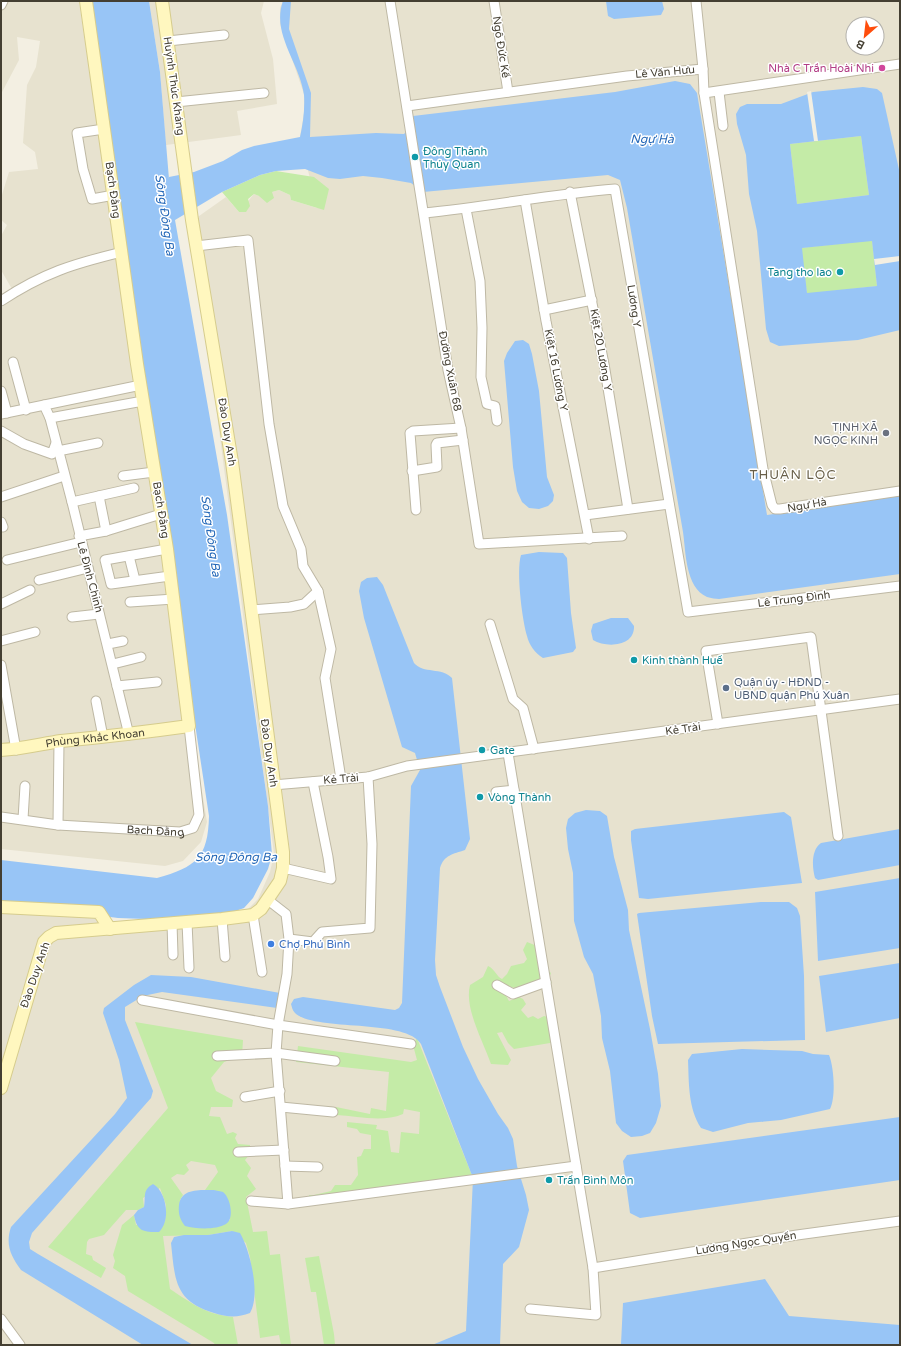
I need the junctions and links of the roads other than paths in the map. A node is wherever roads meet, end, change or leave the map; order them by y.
1 (3, 1) edge
2 (86, 1) edge
3 (162, 1) edge
4 (390, 1) edge
5 (494, 1) edge
6 (696, 1) edge
7 (1, 5) edge
8 (224, 35) dead end
9 (168, 41) junction
10 (900, 64) edge
11 (704, 69) junction
12 (508, 92) junction
13 (719, 92) junction
14 (264, 93) dead end
15 (704, 93) junction
16 (176, 102) junction
17 (407, 106) junction
18 (722, 126) dead end
19 (104, 129) junction
20 (570, 192) junction
21 (114, 195) junction
22 (525, 200) junction
23 (466, 209) junction
24 (424, 213) junction
25 (192, 220) joint
26 (196, 246) junction
27 (122, 252) junction
28 (592, 300) junction
29 (1, 301) edge
30 (544, 310) junction
31 (13, 362) dead end
32 (141, 386) junction
33 (1, 391) edge
34 (143, 401) junction
35 (44, 404) junction
36 (26, 410) junction
37 (4, 413) edge
38 (50, 418) junction
39 (497, 421) dead end
40 (461, 428) junction
41 (1, 431) edge
42 (463, 440) junction
43 (98, 443) dead end
44 (57, 447) junction
45 (412, 471) junction
46 (154, 472) junction
47 (64, 476) junction
48 (123, 476) dead end
49 (134, 488) dead end
50 (900, 491) edge
51 (99, 496) junction
52 (1, 497) edge
53 (72, 502) junction
54 (668, 504) junction
55 (628, 509) junction
56 (416, 510) dead end
57 (161, 514) junction
58 (585, 515) junction
59 (106, 531) junction
60 (622, 536) dead end
61 (80, 539) junction
62 (589, 539) junction
63 (167, 549) junction
64 (129, 556) junction
65 (7, 560) dead end
66 (88, 568) junction
67 (170, 576) junction
68 (39, 580) dead end
69 (135, 580) junction
70 (900, 586) edge
71 (30, 590) dead end
72 (318, 591) junction
73 (174, 599) junction
74 (130, 602) dead end
75 (1, 604) edge
76 (252, 610) junction
77 (688, 612) joint
78 (100, 617) junction
79 (72, 618) dead end
80 (111, 619) dead end
81 (490, 624) dead end
82 (35, 632) dead end
83 (1, 641) edge
84 (123, 641) dead end
85 (108, 644) junction
86 (141, 657) dead end
87 (112, 664) junction
88 (1, 665) edge
89 (157, 682) dead end
90 (117, 686) junction
91 (900, 699) edge
92 (96, 701) dead end
93 (822, 710) junction
94 (718, 724) junction
95 (189, 726) junction
96 (129, 735) junction
97 (103, 737) junction
98 (59, 742) junction
99 (534, 749) junction
100 (1, 750) edge
101 (16, 750) junction
102 (508, 753) junction
103 (368, 777) junction
104 (341, 779) junction
105 (313, 782) junction
106 (274, 785) junction
107 (25, 786) dead end
108 (514, 790) junction
109 (496, 792) dead end
110 (1, 817) edge
111 (23, 819) junction
112 (58, 825) junction
113 (838, 836) dead end
114 (283, 868) junction
115 (268, 900) junction
116 (1, 907) edge
117 (254, 915) junction
118 (222, 919) junction
119 (187, 922) junction
120 (172, 923) junction
121 (110, 929) junction
122 (289, 939) junction
123 (173, 955) dead end
124 (225, 957) dead end
125 (189, 968) dead end
126 (262, 972) dead end
127 (546, 982) junction
128 (497, 985) dead end
129 (142, 1000) dead end
130 (279, 1021) junction
131 (411, 1044) dead end
132 (276, 1053) junction
133 (217, 1056) dead end
134 (335, 1061) dead end
135 (1, 1088) edge
136 (280, 1091) junction
137 (245, 1097) dead end
138 (281, 1107) junction
139 (333, 1112) dead end
140 (284, 1150) junction
141 (238, 1152) dead end
142 (285, 1166) junction
143 (576, 1166) junction
144 (318, 1167) dead end
145 (251, 1201) dead end
146 (288, 1204) junction
147 (900, 1221) edge
148 (593, 1268) junction
149 (530, 1309) dead end
150 (1, 1319) edge
151 (20, 1345) edge

1 - 7 street
2 - 19 main road, Bạch Đằng
3 - 9 main road, Huỳnh Thúc Kháng
4 - 17 street
5 - 12 street, Ngô Đức Kế
6 - 11 street
8 - 9 street
9 - 16 main road, Huỳnh Thúc Kháng
10 - 13 street
11 - 12 street, Lê Văn Hưu
11 - 15 street, Lê Văn Hưu
12 - 17 street, Lê Văn Hưu
13 - 15 street
13 - 18 street
14 - 16 street
15 - 50 street, Ngự Hà
16 - 25 main road, Huỳnh Thúc Kháng
17 - 24 street, Đường Xuân 68
19 - 21 main road, Bạch Đằng
19 - 21 street
20 - 22 street, Lương Y
20 - 28 street, Kiệt 20 Lương Y
20 - 54 street, Lương Y
21 - 27 main road, Bạch Đằng
22 - 23 street, Lương Y
22 - 30 street, Kiệt 16 Lương Y
23 - 24 street, Lương Y
23 - 39 street
24 - 40 street, Đường Xuân 68
25 - 26 main road, Đào Duy Anh
26 - 72 street
26 - 76 main road, Đào Duy Anh
27 - 29 street
27 - 32 main road, Bạch Đằng
28 - 30 street
28 - 55 street, Kiệt 20 Lương Y
30 - 58 street, Kiệt 16 Lương Y
31 - 36 street
32 - 34 main road, Bạch Đằng
32 - 35 street
33 - 37 street
34 - 38 street
34 - 46 main road, Bạch Đằng
35 - 36 street
35 - 38 street, Lê Đình Chinh
36 - 37 street
38 - 44 street, Lê Đình Chinh
40 - 42 street, Đường Xuân 68
40 - 45 street
41 - 44 street
42 - 45 street
42 - 62 street, Đường Xuân 68
43 - 44 street
44 - 47 street, Lê Đình Chinh
45 - 56 street
46 - 48 street
46 - 57 main road, Bạch Đằng
47 - 52 street
47 - 53 street, Lê Đình Chinh
49 - 51 street
51 - 53 street
51 - 59 street
53 - 61 street, Lê Đình Chinh
54 - 55 street
54 - 77 street, Lương Y
55 - 58 street
57 - 59 street
57 - 63 main road, Bạch Đằng
58 - 62 street, Kiệt 16 Lương Y
59 - 61 street
60 - 62 street
61 - 65 street
61 - 66 street, Lê Đình Chinh
63 - 64 street
63 - 67 main road, Bạch Đằng
64 - 69 street
64 - 69 street
66 - 68 street
66 - 78 street, Lê Đình Chinh
67 - 69 street
67 - 73 main road, Bạch Đằng
70 - 77 street, Lê Trung Đình
71 - 75 street
72 - 76 street
72 - 104 street
73 - 74 street
73 - 95 main road, Bạch Đằng
76 - 106 main road, Đào Duy Anh
78 - 79 street
78 - 80 street
78 - 85 street, Lê Đình Chinh
81 - 99 street
82 - 83 street
84 - 85 street
85 - 87 street, Lê Đình Chinh
86 - 87 street
87 - 90 street, Lê Đình Chinh
88 - 101 street
89 - 90 street
90 - 96 street, Lê Đình Chinh
91 - 93 street, Kẻ Trài
92 - 97 street
93 - 94 street, Kẻ Trài
93 - 94 street
93 - 113 street
94 - 99 street, Kẻ Trài
95 - 96 main road, Phùng Khắc Khoan
95 - 112 street, Bạch Đằng
96 - 97 main road, Phùng Khắc Khoan
97 - 98 main road, Phùng Khắc Khoan
98 - 101 main road, Phùng Khắc Khoan
98 - 112 street
99 - 102 street, Kẻ Trài
100 - 101 main road, Phùng Khắc Khoan
102 - 103 street, Kẻ Trài
102 - 108 street
103 - 104 street, Kẻ Trài
103 - 122 street
104 - 105 street, Kẻ Trài
105 - 106 street, Kẻ Trài
105 - 114 street
106 - 114 main road, Đào Duy Anh
107 - 111 street
108 - 109 street
108 - 127 street
110 - 111 street, Bạch Đằng
111 - 112 street, Bạch Đằng
114 - 115 main road, Đào Duy Anh
115 - 117 main road, Đào Duy Anh
115 - 122 street
116 - 121 main road
117 - 118 main road, Đào Duy Anh
117 - 126 street
118 - 119 main road, Đào Duy Anh
118 - 124 street
119 - 120 main road, Đào Duy Anh
119 - 125 street
120 - 121 main road, Đào Duy Anh
120 - 123 street
121 - 135 main road, Đào Duy Anh
122 - 130 street
127 - 128 street
127 - 143 street
129 - 130 street
130 - 131 street
130 - 132 street
132 - 133 street
132 - 134 street
132 - 136 street
136 - 137 street
136 - 138 street
138 - 139 street
138 - 140 street
140 - 141 street
140 - 142 street
142 - 144 street
142 - 146 street
143 - 146 street
143 - 148 street
145 - 146 street
147 - 148 street, Lương Ngọc Quyến
148 - 149 street
150 - 151 street

